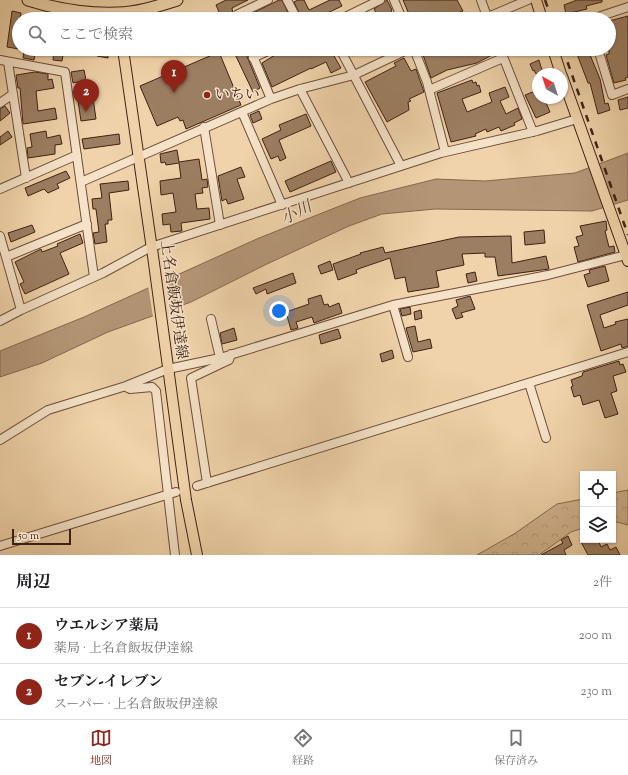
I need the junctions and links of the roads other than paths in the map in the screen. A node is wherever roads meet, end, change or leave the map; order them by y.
1 (28, 0) edge
2 (177, 0) edge
3 (268, 0) edge
4 (287, 0) edge
5 (380, 0) edge
6 (394, 0) edge
7 (481, 0) edge
8 (528, 0) edge
9 (536, 0) edge
10 (40, 2) edge
11 (628, 8) edge
12 (90, 12) edge
13 (134, 12) edge
14 (242, 12) edge
15 (293, 12) edge
16 (356, 12) edge
17 (399, 12) edge
18 (484, 12) edge
19 (500, 12) edge
20 (540, 12) edge
21 (615, 12) edge
22 (124, 56) edge
23 (257, 56) edge
24 (344, 56) edge
25 (394, 56) edge
26 (417, 56) edge
27 (555, 56) edge
28 (600, 56) edge
29 (253, 58) joint
30 (504, 58) joint
31 (4, 61) edge
32 (560, 68) edge
33 (354, 75) junction
34 (300, 89) junction
35 (628, 89) edge
36 (429, 90) junction
37 (568, 93) edge
38 (13, 94) junction
39 (271, 99) junction
40 (0, 103) edge
41 (242, 112) junction
42 (578, 123) junction
43 (204, 127) junction
44 (533, 132) junction
45 (445, 152) junction
46 (77, 155) junction
47 (138, 156) junction
48 (401, 166) junction
49 (26, 178) junction
50 (81, 182) junction
51 (349, 183) junction
52 (0, 189) edge
53 (282, 205) junction
54 (87, 224) junction
55 (220, 225) junction
56 (0, 236) edge
57 (152, 252) junction
58 (6, 257) junction
59 (627, 258) edge
60 (94, 277) junction
61 (393, 305) junction
62 (21, 310) junction
63 (211, 319) dead end
64 (0, 321) edge
65 (628, 352) edge
66 (231, 354) junction
67 (408, 357) dead end
68 (220, 358) junction
69 (168, 369) junction
70 (529, 383) junction
71 (126, 386) junction
72 (546, 438) dead end
73 (0, 440) edge
74 (207, 483) junction
75 (196, 486) dead end
76 (172, 493) junction
77 (0, 546) edge
78 (175, 555) edge
79 (197, 555) edge

1 - 10 highway
2 - 13 highway
3 - 14 street
4 - 15 street
5 - 16 street
6 - 17 street
7 - 18 street
8 - 19 street
9 - 20 main road
10 - 12 highway
11 - 21 street
22 - 47 main road, 上名倉飯坂伊達線
23 - 29 street
24 - 33 street
25 - 33 street
26 - 36 street
27 - 32 main road
28 - 35 street
29 - 39 street
30 - 36 street
30 - 44 street
31 - 38 street
31 - 46 street
33 - 34 street
33 - 48 street
34 - 39 street
34 - 51 street
36 - 45 street
37 - 42 main road
38 - 40 street
38 - 49 street
39 - 41 street
41 - 43 street
41 - 53 street
42 - 44 street
42 - 59 main road
43 - 47 street
43 - 55 street
44 - 45 street
45 - 48 street
46 - 49 street
46 - 50 street
47 - 50 street
47 - 57 main road, 上名倉飯坂伊達線
48 - 51 street
49 - 52 street
50 - 54 street
51 - 53 street
53 - 55 street
54 - 58 street
54 - 60 street
55 - 57 street
56 - 58 street
57 - 60 street
57 - 69 main road, 上名倉飯坂伊達線
58 - 62 street
59 - 61 street
60 - 62 street
61 - 66 street
61 - 67 street
62 - 64 street
63 - 68 street
65 - 70 street
66 - 68 street
66 - 74 street
68 - 69 street
69 - 71 street
69 - 79 main road, 上名倉飯坂伊達線
70 - 72 street
70 - 74 street
71 - 73 street
71 - 76 street
74 - 75 street
76 - 77 street
76 - 78 street

